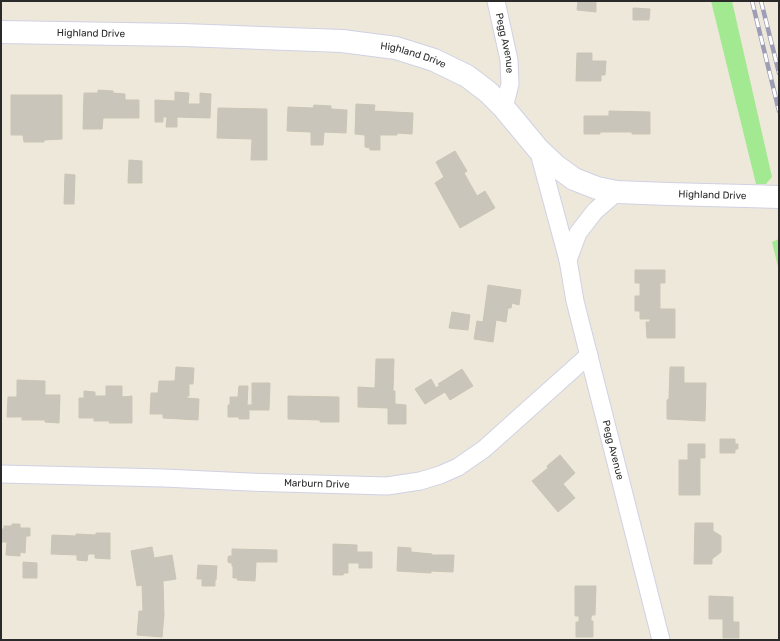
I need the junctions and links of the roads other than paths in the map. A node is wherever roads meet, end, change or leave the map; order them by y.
1 (496, 1) edge
2 (1, 32) edge
3 (504, 108) junction
4 (538, 149) junction
5 (617, 192) junction
6 (779, 196) edge
7 (568, 260) junction
8 (589, 355) junction
9 (1, 474) edge
10 (661, 640) edge

1 - 3 street, Pegg Avenue
2 - 3 street, Highland Drive
3 - 4 street, Highland Drive
4 - 5 street, Highland Drive
4 - 7 street, Pegg Avenue
5 - 6 street, Highland Drive
5 - 7 street
7 - 8 street, Pegg Avenue
8 - 9 street, Marburn Drive
8 - 10 street, Pegg Avenue

